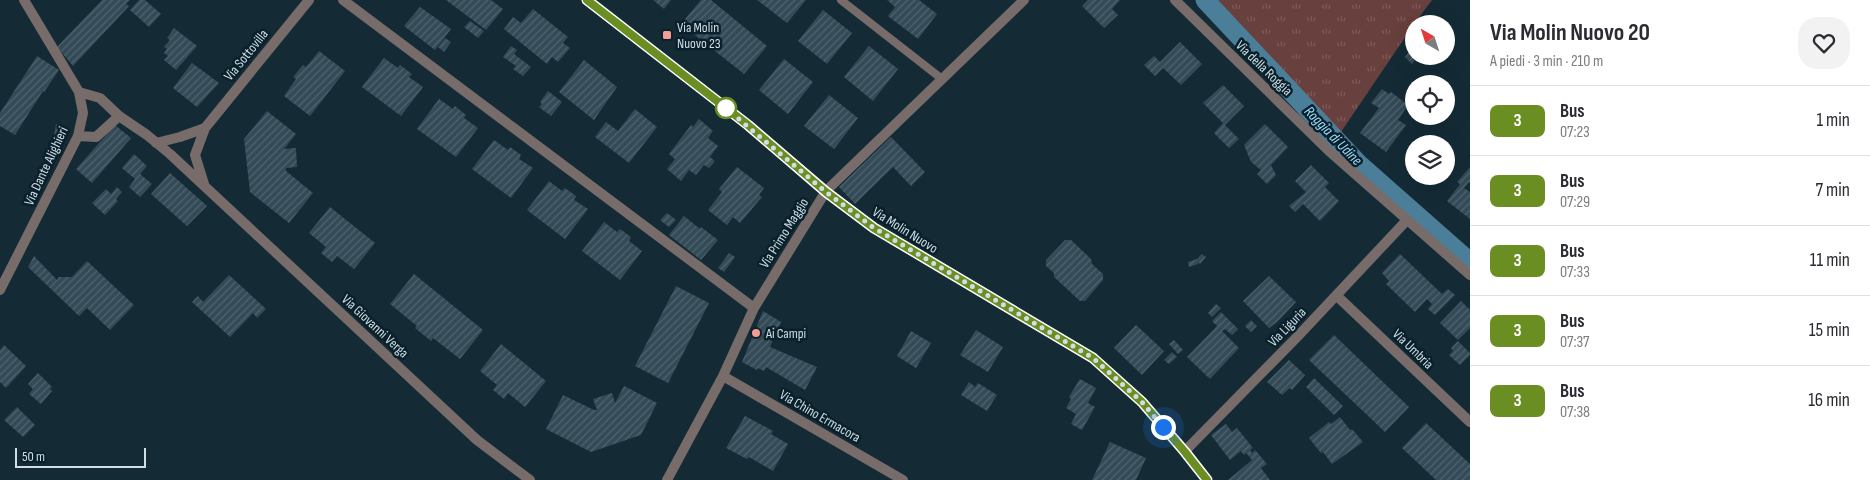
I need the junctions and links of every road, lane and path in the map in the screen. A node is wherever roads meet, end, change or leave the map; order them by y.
1 (24, 0) edge
2 (309, 0) edge
3 (343, 0) edge
4 (587, 0) edge
5 (842, 0) edge
6 (1024, 0) edge
7 (1175, 0) edge
8 (942, 79) junction
9 (79, 92) junction
10 (119, 116) junction
11 (205, 128) junction
12 (78, 136) junction
13 (156, 143) junction
14 (205, 186) junction
15 (826, 192) junction
16 (1407, 220) junction
17 (1470, 275) edge
18 (0, 290) edge
19 (1337, 296) junction
20 (754, 308) junction
21 (723, 376) junction
22 (1470, 422) edge
23 (1185, 452) junction
24 (530, 480) edge
25 (667, 480) edge
26 (903, 480) edge
27 (1207, 480) edge

1 - 9 street, Via Dante Alighieri
2 - 11 street, Via Sottovilla
3 - 20 street
4 - 15 main road, Via Molin Nuovo
5 - 8 lane
6 - 8 street, Via Primo Maggio
7 - 16 street, Via della Roggia
8 - 15 street, Via Primo Maggio
9 - 10 street
9 - 12 street, Via Dante Alighieri
10 - 12 street
10 - 13 street
11 - 13 street
11 - 14 street, Via Sottovilla
12 - 18 street, Via Dante Alighieri
13 - 14 street
14 - 24 street, Via Giovanni Verga
15 - 20 street, Via Primo Maggio
15 - 23 main road, Via Molin Nuovo
16 - 17 street, Via della Roggia
16 - 19 street, Via Liguria
19 - 22 street, Via Umbria
19 - 23 street, Via Liguria
20 - 21 street, Via Primo Maggio
21 - 25 street, Via Primo Maggio
21 - 26 street, Via Chino Ermacora
23 - 27 main road, Via Molin Nuovo

